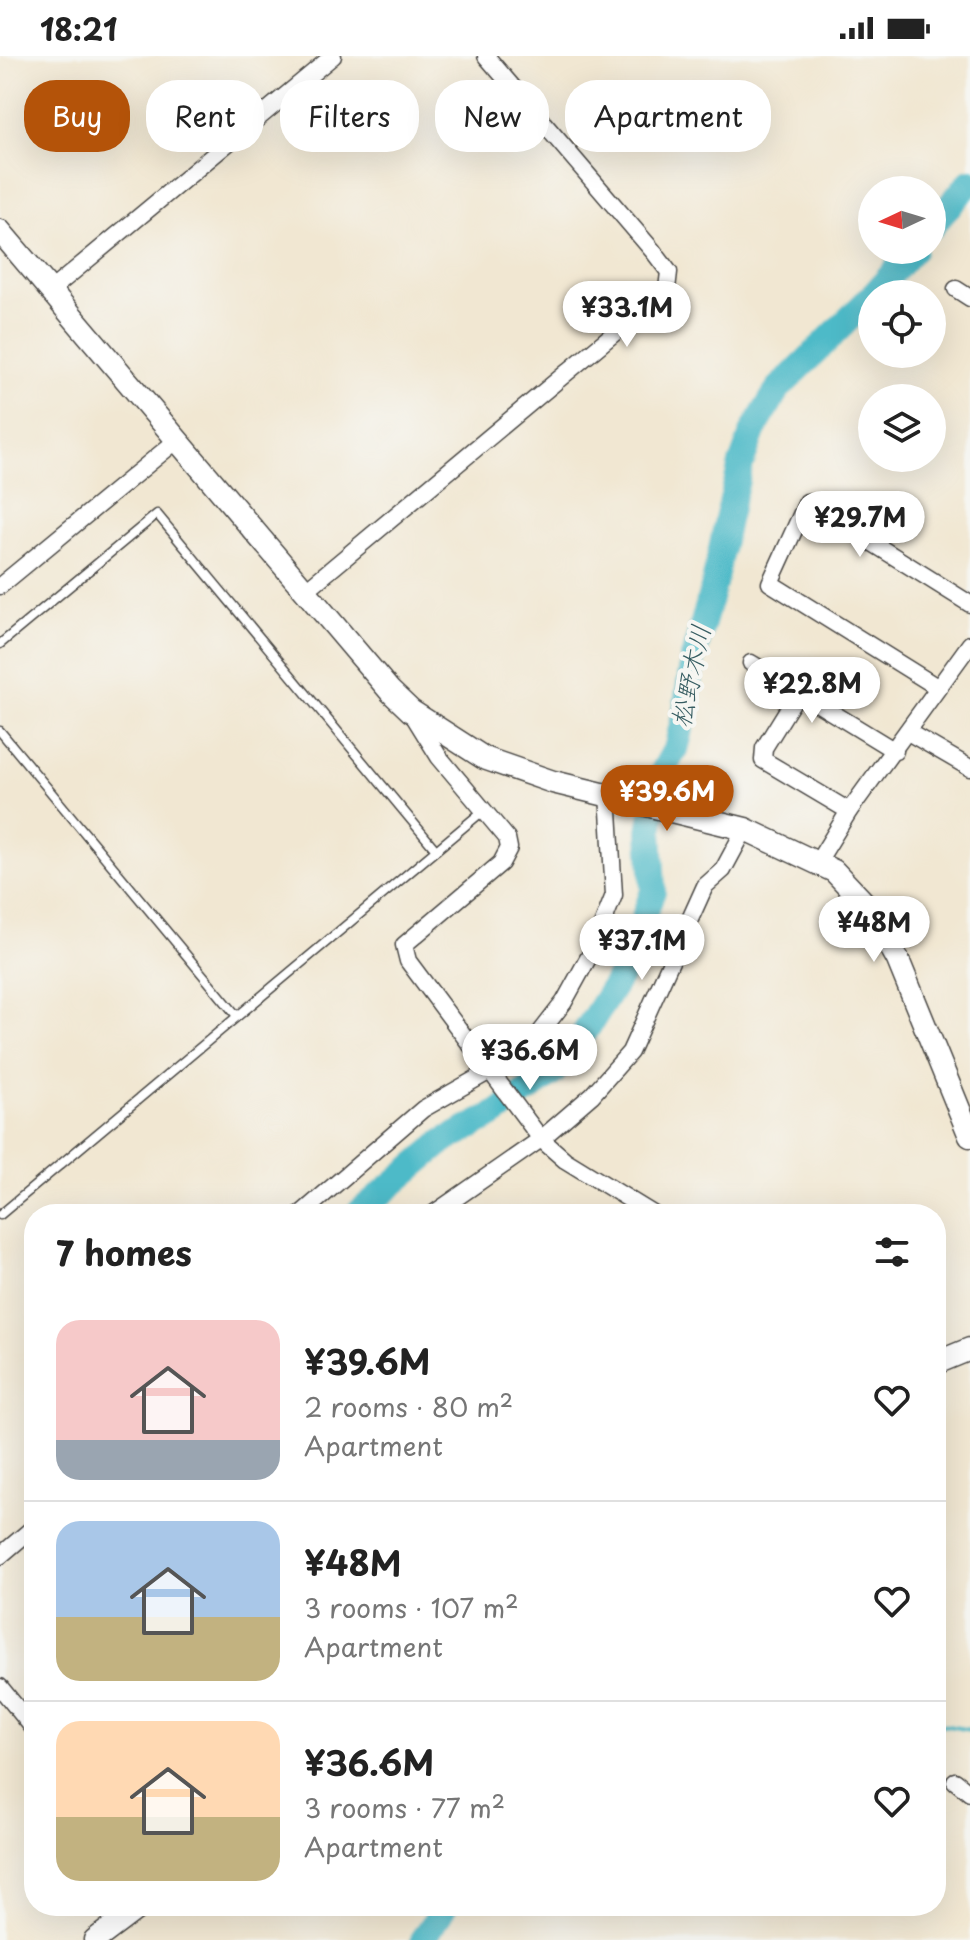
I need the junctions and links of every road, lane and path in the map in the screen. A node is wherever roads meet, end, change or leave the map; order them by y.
1 (333, 56) edge
2 (486, 56) edge
3 (0, 231) edge
4 (51, 290) junction
5 (176, 441) junction
6 (0, 586) edge
7 (305, 591) junction
8 (970, 604) edge
9 (0, 644) edge
10 (970, 646) edge
11 (751, 663) dead end
12 (937, 687) junction
13 (798, 693) junction
14 (411, 711) junction
15 (0, 731) edge
16 (908, 732) junction
17 (895, 751) junction
18 (970, 768) edge
19 (611, 795) junction
20 (484, 810) junction
21 (849, 811) junction
22 (738, 827) junction
23 (436, 850) junction
24 (817, 863) junction
25 (237, 1016) junction
26 (488, 1070) junction
27 (970, 1136) edge
28 (541, 1139) junction
29 (313, 1204) edge
30 (447, 1204) edge
31 (637, 1204) edge
32 (0, 1215) edge
33 (970, 1349) edge
34 (946, 1359) edge
35 (24, 1536) edge
36 (0, 1556) edge
37 (0, 1687) edge
38 (24, 1717) edge
39 (955, 1781) dead end
40 (970, 1793) edge
41 (127, 1916) edge
42 (95, 1940) edge

1 - 4 street
2 - 7 street
3 - 4 street
4 - 5 street
5 - 6 street
5 - 7 street
7 - 14 street
8 - 12 street
9 - 23 lane
10 - 12 street
11 - 13 street
12 - 16 street
13 - 17 street
13 - 21 street
14 - 19 street
14 - 20 street
15 - 25 lane
16 - 17 street
16 - 18 street
17 - 21 street
19 - 22 street
19 - 26 street
20 - 23 lane
20 - 26 street
21 - 24 street
22 - 24 street
22 - 28 street
23 - 25 lane
24 - 27 street
25 - 32 lane
26 - 28 street
26 - 29 street
28 - 30 street
28 - 31 street
33 - 34 street
35 - 36 street
37 - 38 street
39 - 40 street
41 - 42 street

